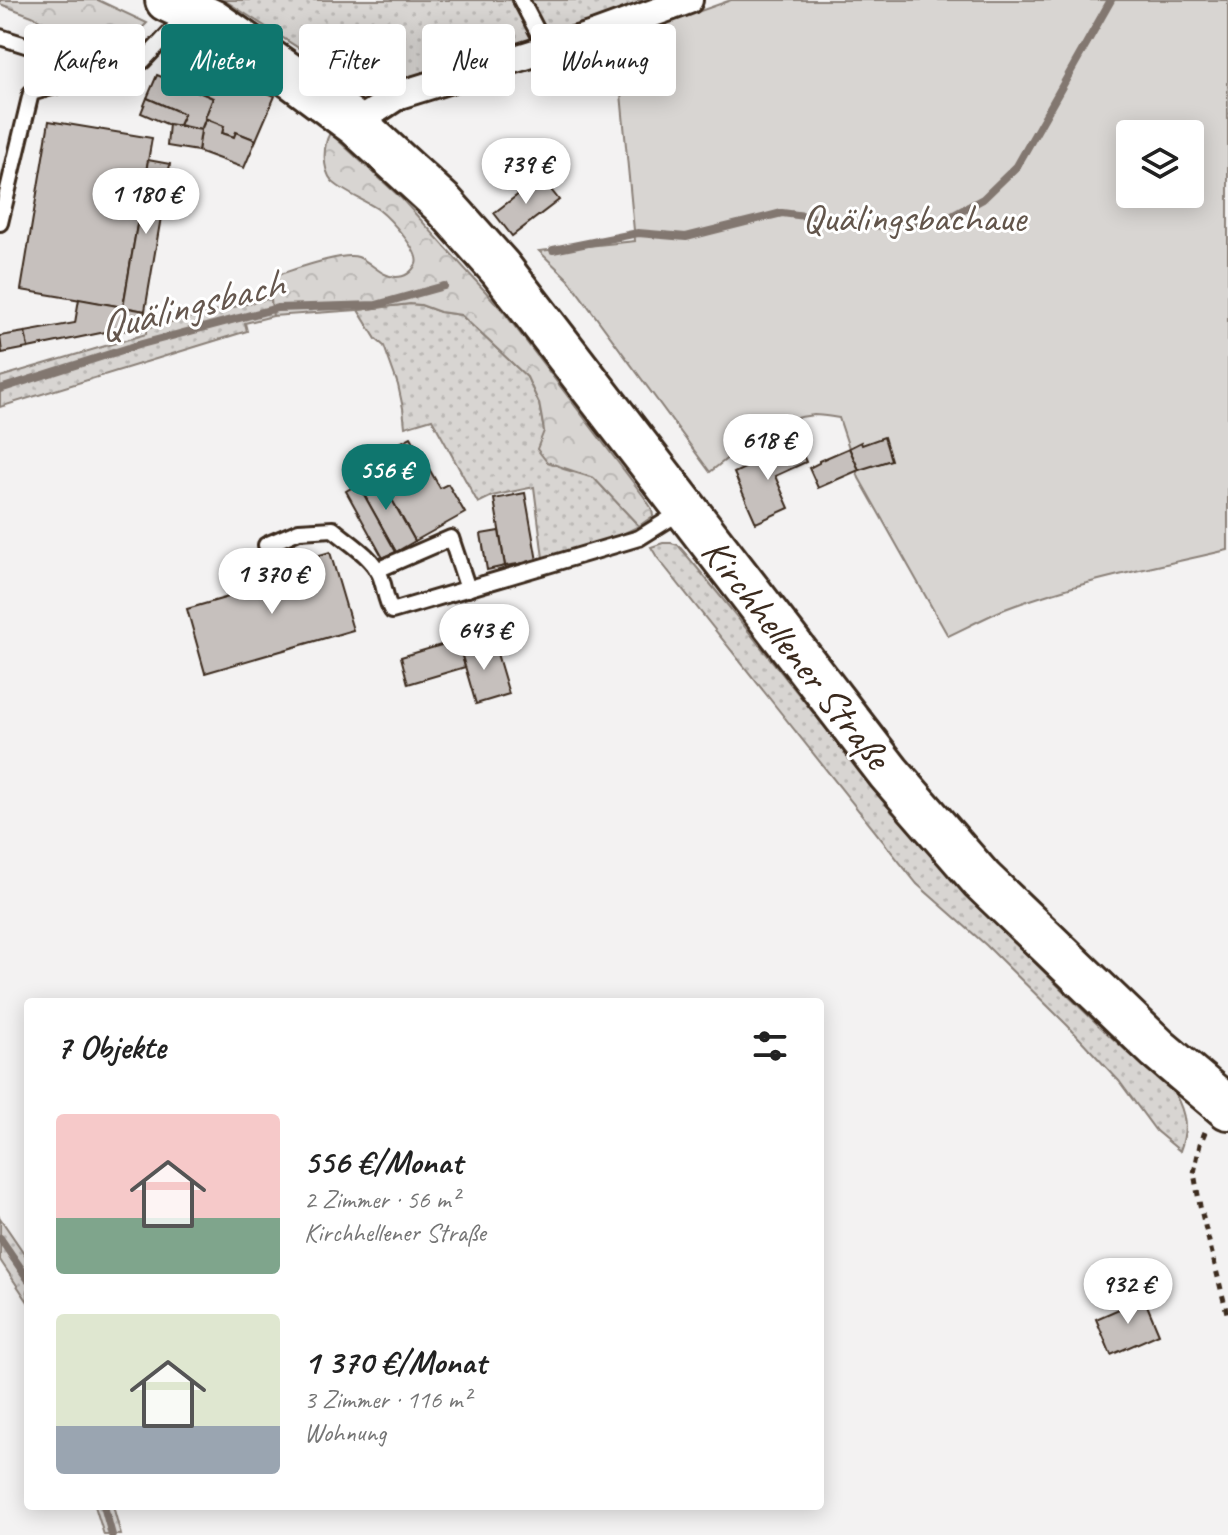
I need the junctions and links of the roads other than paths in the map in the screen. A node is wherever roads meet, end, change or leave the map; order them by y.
1 (521, 0) edge
2 (689, 0) edge
3 (179, 6) edge
4 (533, 24) edge
5 (623, 24) edge
6 (0, 37) edge
7 (24, 45) edge
8 (531, 55) edge
9 (145, 58) edge
10 (30, 96) edge
11 (358, 126) junction
12 (0, 223) edge
13 (686, 509) junction
14 (266, 545) dead end
15 (377, 570) junction
16 (468, 589) junction
17 (1224, 1101) edge

1 - 4 lane
2 - 5 street
3 - 9 lane
3 - 11 main road, Kirchhellener Straße
6 - 7 lane
8 - 11 street
10 - 12 lane
11 - 13 main road, Kirchhellener Straße
13 - 16 lane
13 - 17 main road, Kirchhellener Straße
14 - 15 lane
15 - 16 lane
15 - 16 lane

